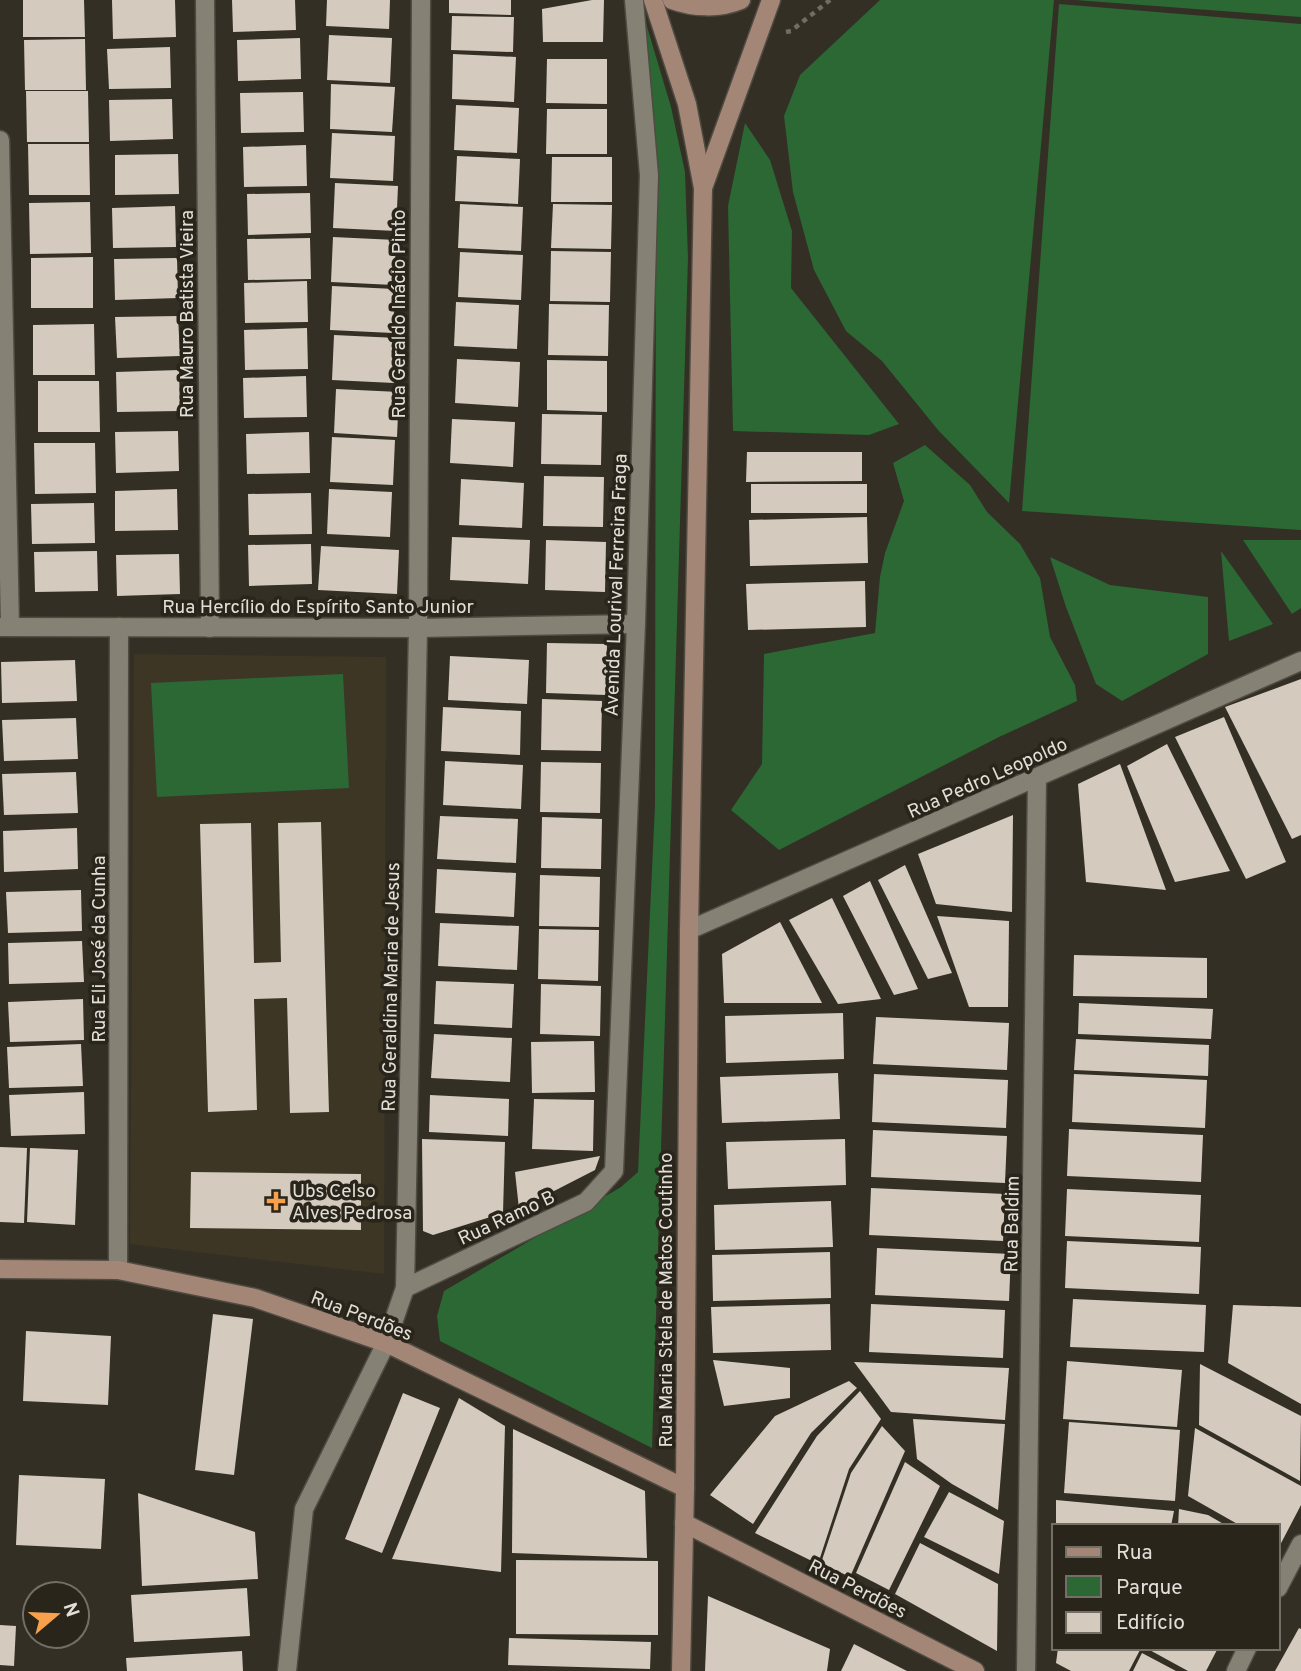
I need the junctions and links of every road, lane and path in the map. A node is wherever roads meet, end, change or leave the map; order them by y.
1 (205, 0) edge
2 (421, 0) edge
3 (634, 0) edge
4 (653, 0) edge
5 (672, 0) edge
6 (741, 0) edge
7 (771, 0) edge
8 (830, 0) edge
9 (757, 34) junction
10 (0, 140) edge
11 (702, 188) junction
12 (636, 624) junction
13 (5, 627) edge
14 (119, 627) junction
15 (210, 628) junction
16 (418, 628) junction
17 (1301, 661) edge
18 (1037, 778) junction
19 (689, 930) junction
20 (614, 1171) joint
21 (0, 1269) edge
22 (118, 1270) junction
23 (405, 1288) junction
24 (386, 1343) junction
25 (685, 1488) junction
26 (684, 1523) junction
27 (1301, 1544) edge
28 (1280, 1584) edge
29 (1246, 1650) edge
30 (287, 1671) edge
31 (681, 1671) edge
32 (975, 1671) edge
33 (1026, 1671) edge
34 (1236, 1671) edge

1 - 15 street, Rua Mauro Batista Vieira
2 - 16 street, Rua Geraldo Inácio Pinto
3 - 12 street, Avenida Lourival Ferreira Fraga
4 - 11 street
5 - 6 street
7 - 9 street
8 - 9 path
9 - 11 street
10 - 13 street
11 - 19 street
12 - 16 street, Rua Hercílio do Espírito Santo Junior
12 - 20 street, Avenida Lourival Ferreira Fraga
13 - 14 street, Rua Hercílio do Espírito Santo Junior
14 - 15 street, Rua Hercílio do Espírito Santo Junior
14 - 22 street, Rua Eli José da Cunha
15 - 16 street, Rua Hercílio do Espírito Santo Junior
16 - 23 street, Rua Geraldina Maria de Jesus
17 - 18 street, Rua Pedro Leopoldo
18 - 19 street, Rua Pedro Leopoldo
18 - 33 street, Rua Baldim
19 - 25 street, Rua Maria Stela de Matos Coutinho
20 - 23 street, Rua Ramo B
21 - 22 street, Rua Perdões
22 - 24 street, Rua Perdões
23 - 24 street, Rua Geraldina Maria de Jesus
24 - 25 street, Rua Perdões
24 - 30 street, Rua Geraldina Maria de Jesus
25 - 26 street, Rua Maria Stela de Matos Coutinho
26 - 31 street, Rua Maria Stela de Matos Coutinho
26 - 32 street, Rua Perdões
27 - 28 street
29 - 34 street

